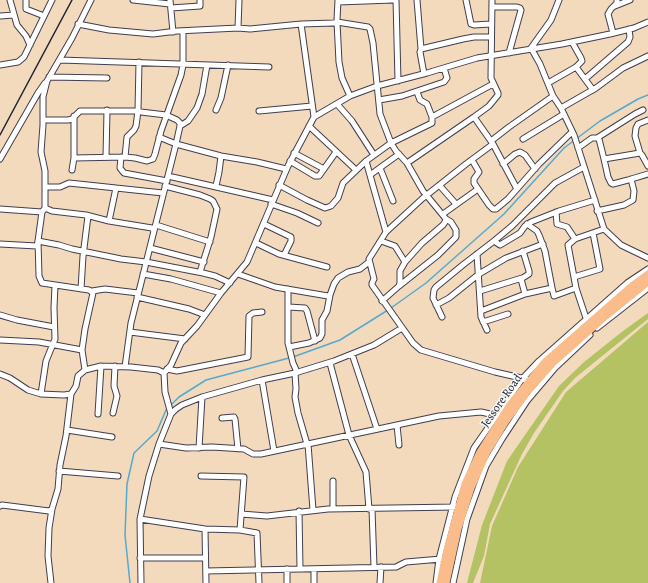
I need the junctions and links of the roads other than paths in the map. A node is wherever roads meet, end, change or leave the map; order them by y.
1 (10, 0) edge
2 (26, 0) edge
3 (52, 0) edge
4 (91, 0) edge
5 (133, 0) edge
6 (200, 0) edge
7 (239, 0) edge
8 (393, 0) edge
9 (396, 0) edge
10 (418, 0) edge
11 (466, 0) edge
12 (492, 0) edge
13 (559, 0) edge
14 (630, 0) edge
15 (338, 1) edge
16 (616, 3) edge
17 (170, 4) edge
18 (492, 6) junction
19 (14, 14) junction
20 (0, 16) edge
21 (44, 16) junction
22 (337, 22) junction
23 (648, 22) edge
24 (78, 24) junction
25 (301, 24) junction
26 (491, 24) junction
27 (238, 28) junction
28 (629, 29) junction
29 (174, 32) junction
30 (183, 32) junction
31 (613, 33) junction
32 (491, 37) junction
33 (572, 42) junction
34 (30, 44) junction
35 (531, 48) junction
36 (421, 49) junction
37 (509, 53) junction
38 (492, 56) junction
39 (648, 56) edge
40 (60, 60) junction
41 (139, 62) junction
42 (0, 65) edge
43 (183, 65) junction
44 (206, 65) junction
45 (228, 65) junction
46 (576, 66) junction
47 (269, 67) dead end
48 (444, 68) junction
49 (424, 74) junction
50 (107, 78) dead end
51 (48, 79) junction
52 (585, 79) junction
53 (398, 81) junction
54 (548, 83) junction
55 (493, 84) junction
56 (377, 86) junction
57 (593, 90) junction
58 (417, 92) junction
59 (350, 96) junction
60 (553, 96) junction
61 (378, 100) junction
62 (337, 104) junction
63 (312, 106) junction
64 (561, 108) junction
65 (106, 110) junction
66 (216, 110) dead end
67 (643, 110) dead end
68 (138, 111) junction
69 (259, 111) dead end
70 (564, 114) junction
71 (166, 115) junction
72 (74, 116) junction
73 (314, 117) junction
74 (432, 117) junction
75 (474, 117) junction
76 (43, 120) junction
77 (648, 120) edge
78 (180, 126) junction
79 (309, 126) junction
80 (573, 133) junction
81 (159, 137) junction
82 (597, 138) junction
83 (523, 139) dead end
84 (492, 142) junction
85 (391, 143) junction
86 (176, 144) junction
87 (578, 146) junction
88 (336, 152) junction
89 (294, 153) junction
90 (640, 153) junction
91 (400, 154) junction
92 (374, 155) junction
93 (220, 156) junction
94 (106, 157) junction
95 (123, 157) junction
96 (74, 158) junction
97 (0, 159) edge
98 (604, 159) junction
99 (472, 160) junction
100 (290, 161) junction
101 (366, 161) junction
102 (407, 163) junction
103 (503, 164) junction
104 (648, 166) edge
105 (584, 167) junction
106 (380, 168) junction
107 (286, 169) junction
108 (324, 169) junction
109 (535, 169) junction
110 (72, 170) dead end
111 (356, 170) junction
112 (648, 174) edge
113 (370, 175) junction
114 (631, 179) junction
115 (167, 181) junction
116 (279, 185) junction
117 (216, 186) junction
118 (440, 186) junction
119 (46, 187) junction
120 (116, 188) junction
121 (478, 189) junction
122 (517, 189) junction
123 (164, 193) junction
124 (427, 196) junction
125 (595, 200) junction
126 (393, 201) dead end
127 (272, 202) junction
128 (456, 204) junction
129 (0, 209) edge
130 (43, 210) junction
131 (597, 211) junction
132 (556, 212) junction
133 (88, 216) junction
134 (444, 217) junction
135 (109, 221) junction
136 (318, 222) dead end
137 (264, 224) junction
138 (527, 224) junction
139 (156, 225) junction
140 (604, 229) junction
141 (154, 231) junction
142 (386, 232) junction
143 (593, 233) junction
144 (575, 239) junction
145 (38, 241) junction
146 (381, 241) junction
147 (494, 241) junction
148 (210, 242) junction
149 (256, 243) junction
150 (0, 244) edge
151 (543, 244) junction
152 (150, 248) junction
153 (523, 251) junction
154 (83, 252) junction
155 (477, 254) junction
156 (284, 255) junction
157 (648, 258) edge
158 (146, 262) junction
159 (204, 262) junction
160 (369, 262) junction
161 (405, 262) junction
162 (327, 267) dead end
163 (648, 269) edge
164 (200, 272) junction
165 (143, 274) junction
166 (238, 274) junction
167 (479, 274) junction
168 (648, 274) edge
169 (574, 277) junction
170 (522, 278) junction
171 (648, 282) edge
172 (230, 283) junction
173 (55, 285) junction
174 (399, 286) junction
175 (552, 288) junction
176 (576, 288) junction
177 (648, 288) edge
178 (81, 289) junction
179 (288, 289) junction
180 (92, 291) junction
181 (480, 291) junction
182 (221, 293) junction
183 (525, 294) junction
184 (138, 295) junction
185 (330, 295) junction
186 (382, 301) junction
187 (436, 305) junction
188 (288, 307) junction
189 (481, 311) junction
190 (262, 312) dead end
191 (508, 314) dead end
192 (0, 315) edge
193 (204, 315) junction
194 (442, 317) dead end
195 (586, 318) junction
196 (483, 322) junction
197 (54, 327) junction
198 (402, 328) junction
199 (487, 330) dead end
200 (130, 332) junction
201 (185, 339) junction
202 (0, 340) edge
203 (315, 341) junction
204 (53, 344) junction
205 (289, 347) junction
206 (82, 350) junction
207 (352, 354) junction
208 (330, 362) junction
209 (101, 366) junction
210 (115, 366) junction
211 (125, 367) junction
212 (85, 370) junction
213 (165, 371) junction
214 (296, 373) junction
215 (0, 374) edge
216 (262, 380) junction
217 (526, 380) junction
218 (41, 394) junction
219 (72, 394) junction
220 (202, 398) junction
221 (113, 413) dead end
222 (98, 414) dead end
223 (171, 414) junction
224 (222, 418) dead end
225 (504, 420) junction
226 (397, 425) junction
227 (377, 429) junction
228 (67, 430) junction
229 (349, 435) junction
230 (112, 437) dead end
231 (159, 444) junction
232 (308, 444) junction
233 (399, 445) dead end
234 (199, 448) junction
235 (238, 449) junction
236 (274, 452) junction
237 (59, 471) junction
238 (118, 476) dead end
239 (200, 476) dead end
240 (333, 481) dead end
241 (0, 506) edge
242 (455, 507) junction
243 (371, 508) junction
244 (52, 509) junction
245 (333, 509) junction
246 (313, 510) junction
247 (299, 511) junction
248 (241, 514) junction
249 (140, 519) junction
250 (205, 529) junction
251 (240, 530) junction
252 (140, 558) junction
253 (206, 558) junction
254 (442, 559) junction
255 (374, 567) junction
256 (381, 567) junction
257 (314, 568) junction
258 (287, 569) junction
259 (300, 569) junction
260 (259, 570) junction
261 (206, 571) junction
262 (51, 583) edge
263 (141, 583) edge
264 (206, 583) edge
265 (259, 583) edge
266 (287, 583) edge
267 (314, 583) edge
268 (380, 583) edge
269 (436, 583) edge
270 (440, 583) edge
271 (446, 583) edge
272 (453, 583) edge

1 - 19 street
2 - 21 street
3 - 21 street
4 - 24 street
5 - 17 street
6 - 17 street
7 - 27 street
8 - 15 street
9 - 53 street
10 - 36 street
11 - 26 street
12 - 18 street
13 - 35 street
14 - 16 street
15 - 22 street
16 - 31 street
17 - 29 street
18 - 26 street
18 - 37 street
19 - 20 street
19 - 34 street
21 - 34 street
22 - 25 street
22 - 56 street
22 - 59 street
23 - 28 street
24 - 29 street
24 - 40 street
25 - 27 street
25 - 63 street
26 - 32 street
27 - 30 street
28 - 31 street
28 - 52 street
29 - 30 street
30 - 43 street
31 - 33 street
32 - 36 street
32 - 38 street
33 - 35 street
33 - 46 street
34 - 42 street
35 - 37 street
35 - 54 street
36 - 49 street
37 - 38 street
38 - 48 street
38 - 55 street
39 - 57 street
40 - 41 street
40 - 51 street
41 - 43 street
41 - 68 street
43 - 44 street
43 - 71 street
44 - 45 street
44 - 78 street
45 - 47 street
45 - 66 street
46 - 52 street
46 - 54 street
48 - 49 street
48 - 58 street
49 - 53 street
50 - 51 street
51 - 76 street
51 - 97 street
52 - 57 street
53 - 56 street
54 - 60 street
55 - 74 street
55 - 75 street
56 - 59 street
56 - 61 street
57 - 64 street
58 - 61 street
58 - 74 street
59 - 62 street
60 - 64 street
60 - 84 street
61 - 85 street
62 - 73 street
62 - 92 street
63 - 69 street
63 - 73 street
64 - 70 street
65 - 68 street
65 - 72 street
65 - 94 street
67 - 82 street
68 - 71 street
68 - 95 street
70 - 80 street
70 - 83 street
71 - 78 street
71 - 81 street
72 - 76 street
72 - 96 street
73 - 79 street
74 - 85 street
75 - 84 street
75 - 102 street
76 - 119 street
77 - 90 street
78 - 86 street
79 - 88 street
79 - 89 street
80 - 87 street
80 - 109 street
81 - 86 street
81 - 95 street
82 - 87 street
82 - 98 street
84 - 99 street
84 - 103 street
85 - 91 street
85 - 92 street
86 - 93 street
86 - 115 street
87 - 105 street
88 - 108 street
88 - 111 street
89 - 100 street
89 - 108 street
90 - 98 street
90 - 104 street
91 - 102 street
91 - 106 street
92 - 101 street
93 - 107 street
93 - 117 street
94 - 95 street
94 - 96 street
95 - 115 street
96 - 110 street
98 - 114 street
99 - 118 street
99 - 121 street
100 - 107 street
100 - 108 street
101 - 111 street
101 - 113 street
102 - 124 street
103 - 109 street
103 - 122 street
105 - 125 street
105 - 147 street
106 - 113 street
106 - 126 street
107 - 116 street
109 - 122 street
111 - 116 street
112 - 114 street
113 - 142 street
114 - 131 street
115 - 117 street
115 - 123 street
115 - 148 street
116 - 127 street
117 - 127 street
118 - 124 street
118 - 128 street
119 - 120 street
119 - 130 street
120 - 123 street
120 - 135 street
121 - 122 street
121 - 128 street
123 - 139 street
124 - 134 street
124 - 142 street
125 - 131 street
125 - 132 street
127 - 136 street
127 - 137 street
128 - 134 street
129 - 130 street
130 - 133 street
130 - 145 street
131 - 140 street
132 - 138 street
132 - 144 street
133 - 135 street
133 - 154 street
134 - 161 street
134 - 174 street
135 - 141 street
137 - 149 street
137 - 156 street
138 - 147 street
138 - 151 street
139 - 141 street
139 - 148 street
140 - 143 street
140 - 157 street
141 - 152 street
142 - 146 street
143 - 144 street
143 - 169 street
144 - 169 street
145 - 150 street
145 - 154 street
145 - 173 street
146 - 160 street
146 - 161 street
147 - 155 street
148 - 159 street
149 - 156 street
149 - 166 street
151 - 153 street
151 - 175 street
152 - 158 street
152 - 159 street
153 - 167 street
153 - 170 street
154 - 158 street
154 - 178 street
155 - 167 street
155 - 187 street
156 - 162 street
158 - 164 street
158 - 165 street
159 - 164 street
160 - 185 street
160 - 186 street
161 - 174 street
163 - 195 street
164 - 172 street
165 - 182 street
165 - 184 street
166 - 172 street
166 - 179 street
167 - 181 street
167 - 187 street
168 - 217 highway, Jessore Road
169 - 176 street
170 - 181 street
170 - 183 street
171 - 225 highway
172 - 182 street
173 - 178 street
173 - 197 street
174 - 186 street
175 - 176 street
175 - 183 street
176 - 195 street
177 - 225 street
178 - 180 street
179 - 185 street
179 - 188 street
180 - 184 street
180 - 206 street
181 - 189 street
182 - 193 street
183 - 189 street
184 - 193 street
184 - 200 street
185 - 203 street
186 - 198 street
187 - 194 street
188 - 203 street
188 - 205 street
189 - 196 street
190 - 213 street
191 - 196 street
192 - 197 street
193 - 201 street
195 - 217 street
196 - 199 street
197 - 204 street
198 - 207 street
198 - 217 street
200 - 201 street
200 - 211 street
201 - 213 street
202 - 204 street
203 - 205 street
204 - 206 street
204 - 218 street
205 - 214 street
206 - 212 street
207 - 208 street
207 - 227 street
208 - 214 street
208 - 229 street
209 - 210 street
209 - 212 street
209 - 222 street
210 - 211 street
210 - 221 street
211 - 213 street
212 - 219 street
213 - 223 street
214 - 216 street
214 - 232 street
215 - 218 street
216 - 220 street
216 - 236 street
217 - 225 highway, Jessore Road
218 - 219 street
219 - 228 street
220 - 223 street
220 - 234 street
223 - 231 street
224 - 235 street
225 - 226 street
225 - 242 highway, Jessore Road
225 - 271 highway
225 - 272 street
226 - 227 street
226 - 233 street
227 - 229 street
228 - 230 street
228 - 237 street
229 - 232 street
229 - 243 street
231 - 234 street
231 - 249 street
232 - 236 street
232 - 246 street
234 - 235 street
235 - 236 street
237 - 238 street
237 - 244 street
239 - 248 street
240 - 245 street
241 - 244 street
242 - 243 street
242 - 254 highway, Jessore Road
243 - 245 street
243 - 255 street
244 - 262 street
245 - 246 street
246 - 247 street
247 - 248 street
247 - 259 street
248 - 251 street
249 - 250 street
249 - 252 street
250 - 251 street
250 - 253 street
251 - 260 street
252 - 253 street
252 - 263 street
253 - 261 street
254 - 256 street
254 - 269 street
254 - 270 highway, Jessore Road
255 - 256 street
255 - 257 street
256 - 268 street
257 - 259 street
257 - 267 street
258 - 259 street
258 - 260 street
258 - 266 street
260 - 261 street
260 - 265 street
261 - 264 street

